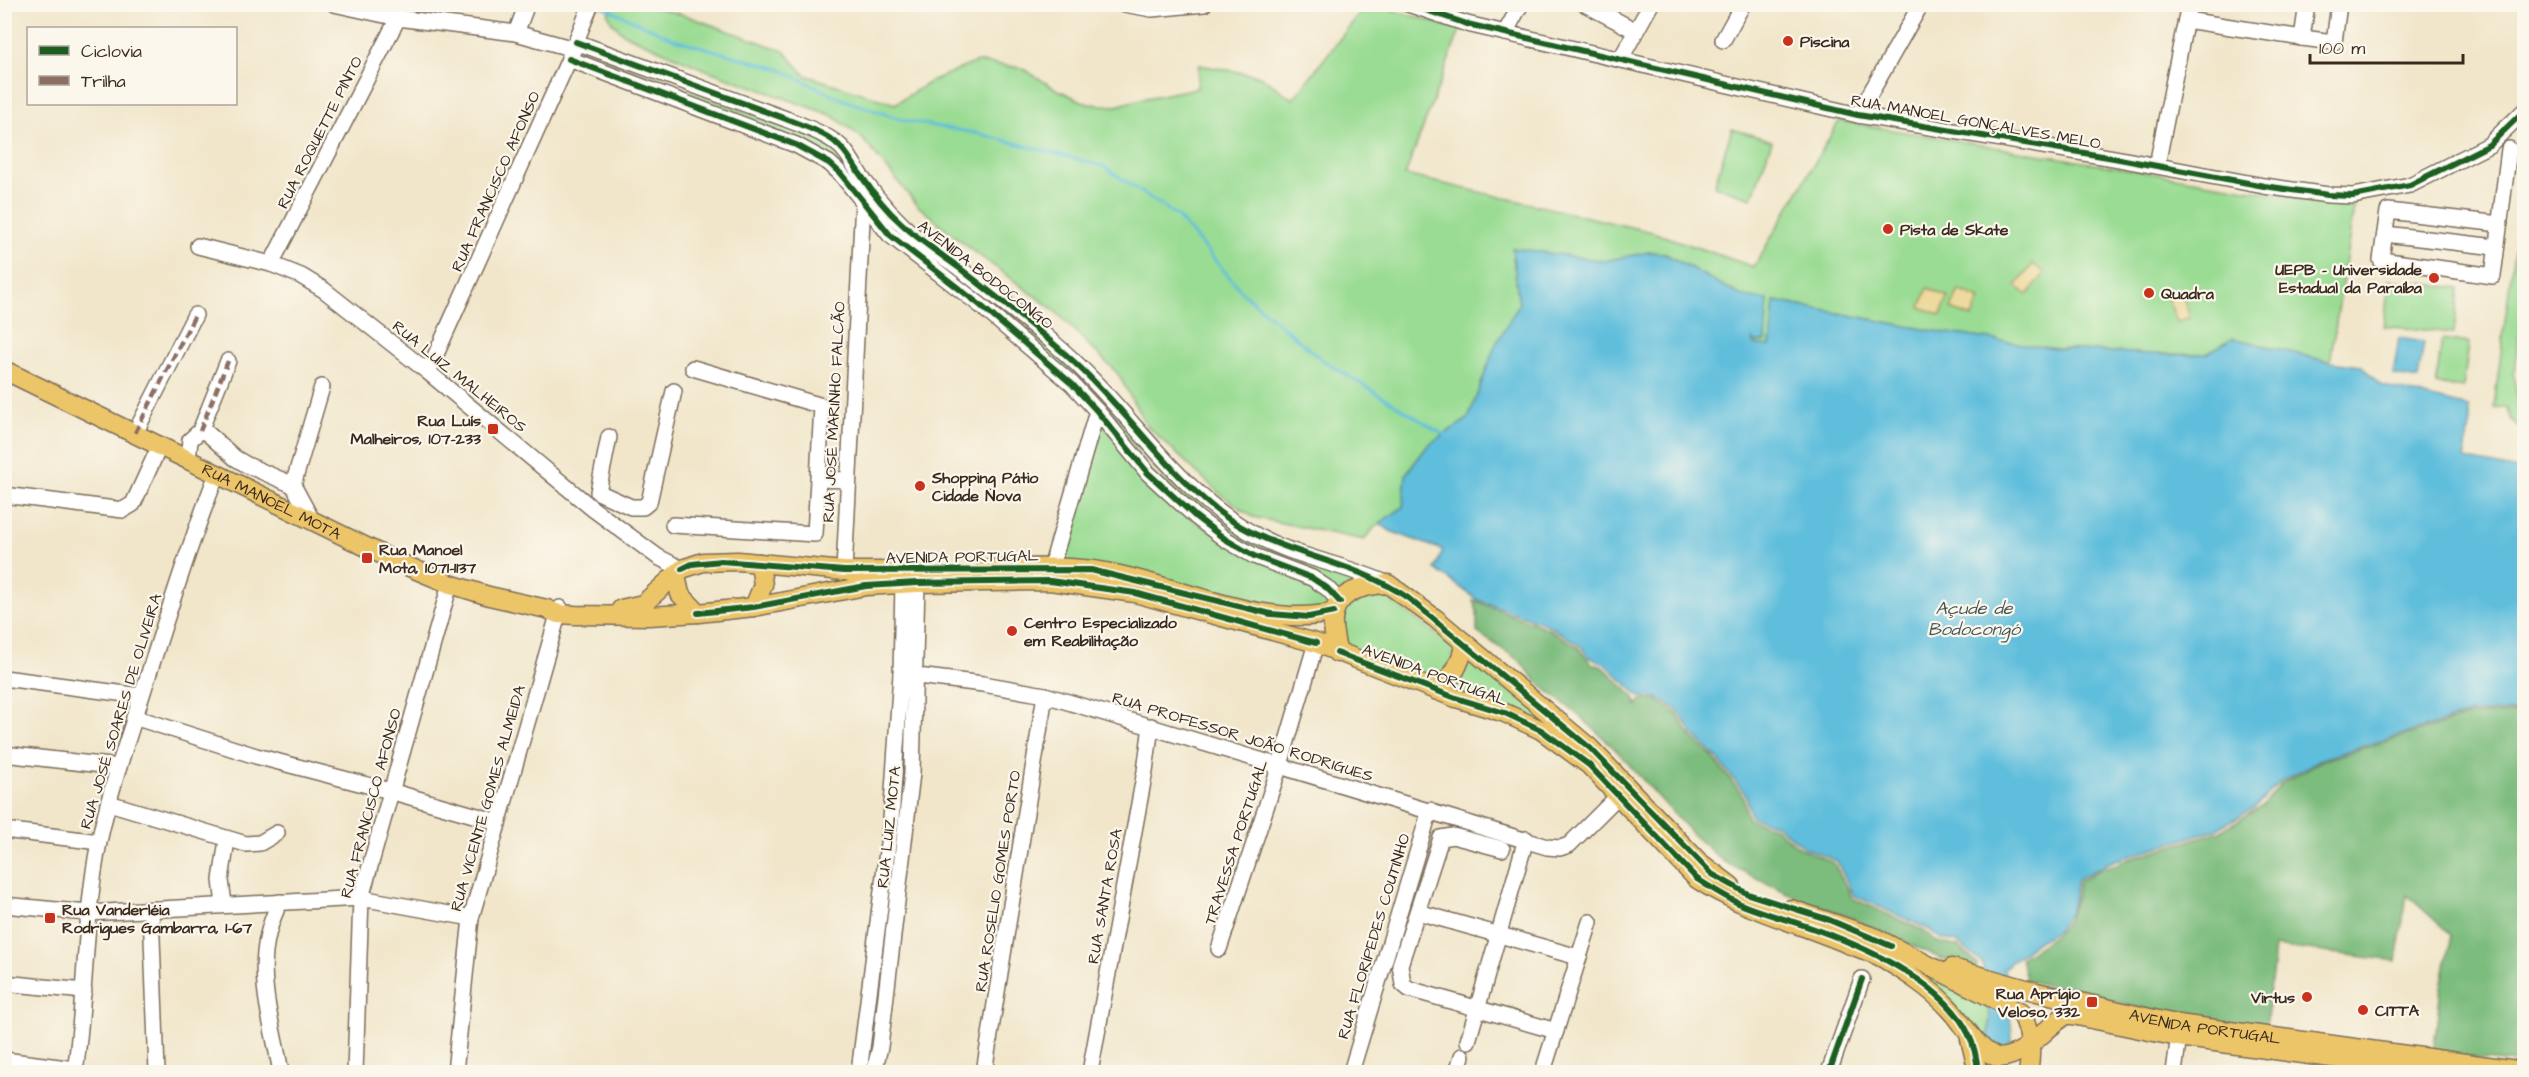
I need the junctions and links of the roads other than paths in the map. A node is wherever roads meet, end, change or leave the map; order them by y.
1 (334, 4) edge
2 (527, 4) edge
3 (591, 4) edge
4 (1124, 4) edge
5 (1204, 4) edge
6 (1408, 4) edge
7 (1521, 4) edge
8 (1585, 4) edge
9 (1651, 4) edge
10 (1743, 4) edge
11 (1922, 4) edge
12 (2307, 4) edge
13 (2339, 4) edge
14 (1182, 6) edge
15 (2188, 12) edge
16 (398, 18) junction
17 (1636, 31) junction
18 (516, 33) junction
19 (1505, 33) junction
20 (2302, 38) junction
21 (1723, 40) dead end
22 (573, 50) junction
23 (1620, 60) junction
24 (2524, 111) edge
25 (1858, 115) junction
26 (2488, 145) junction
27 (2517, 151) edge
28 (2157, 165) junction
29 (863, 201) junction
30 (2499, 224) junction
31 (2385, 234) junction
32 (890, 235) junction
33 (198, 246) dead end
34 (2496, 247) junction
35 (859, 255) junction
36 (271, 264) junction
37 (195, 315) dead end
38 (228, 361) dead end
39 (693, 368) dead end
40 (4, 370) edge
41 (428, 372) junction
42 (322, 387) dead end
43 (674, 391) dead end
44 (1097, 411) junction
45 (200, 431) junction
46 (135, 433) junction
47 (609, 437) dead end
48 (160, 445) junction
49 (188, 460) junction
50 (217, 474) junction
51 (818, 479) junction
52 (848, 480) junction
53 (292, 485) junction
54 (598, 492) junction
55 (4, 495) edge
56 (593, 509) junction
57 (313, 522) junction
58 (673, 525) dead end
59 (760, 563) junction
60 (1051, 568) junction
61 (844, 571) junction
62 (679, 572) junction
63 (910, 583) junction
64 (450, 584) junction
65 (1388, 584) junction
66 (754, 607) junction
67 (1337, 607) junction
68 (555, 610) junction
69 (698, 613) junction
70 (1316, 643) junction
71 (1465, 643) junction
72 (1337, 653) junction
73 (908, 674) junction
74 (4, 678) edge
75 (1435, 690) junction
76 (1045, 695) junction
77 (141, 696) junction
78 (134, 717) junction
79 (1151, 726) junction
80 (4, 754) edge
81 (1280, 765) junction
82 (119, 768) junction
83 (390, 790) junction
84 (1617, 797) junction
85 (109, 803) junction
86 (1430, 810) junction
87 (498, 822) junction
88 (4, 830) edge
89 (277, 833) dead end
90 (1526, 839) junction
91 (227, 840) junction
92 (99, 842) junction
93 (1502, 849) dead end
94 (361, 898) junction
95 (280, 902) junction
96 (4, 905) edge
97 (224, 905) junction
98 (152, 911) junction
99 (1418, 912) junction
100 (88, 913) junction
101 (471, 918) junction
102 (1590, 922) dead end
103 (1498, 934) junction
104 (1219, 949) dead end
105 (1578, 957) junction
106 (1862, 979) dead end
107 (4, 983) edge
108 (1982, 984) junction
109 (84, 991) junction
110 (1478, 1008) junction
111 (1556, 1031) junction
112 (1967, 1031) junction
113 (2180, 1031) junction
114 (2026, 1044) junction
115 (4, 1060) edge
116 (1545, 1065) dead end
117 (75, 1071) edge
118 (2524, 1071) edge
119 (158, 1072) edge
120 (280, 1072) edge
121 (355, 1072) edge
122 (454, 1072) edge
123 (859, 1072) edge
124 (874, 1072) edge
125 (984, 1072) edge
126 (1090, 1072) edge
127 (1351, 1072) edge
128 (1457, 1072) edge
129 (1829, 1072) edge
130 (1978, 1072) edge
131 (2028, 1072) edge
132 (2174, 1072) edge
133 (2434, 1072) edge

1 - 16 street, AVENIDA BODOCONGO
2 - 18 street
3 - 22 street, RUA FRANCISCO AFONSO
4 - 14 street
5 - 14 street
6 - 19 street, RUA MANOEL GONÇALVES MELO
7 - 19 street
8 - 17 street
9 - 17 street
10 - 21 street
11 - 25 street
12 - 20 street
13 - 20 street
15 - 20 street
15 - 28 street
16 - 18 street, AVENIDA BODOCONGO
16 - 36 street, RUA ROQUETTE PINTO
17 - 23 street
18 - 22 street, AVENIDA BODOCONGO
19 - 23 street, RUA MANOEL GONÇALVES MELO
22 - 29 street, AVENIDA BODOCONGO
22 - 41 street, RUA FRANCISCO AFONSO
22 - 65 street, AVENIDA BODOCONGO
23 - 25 street, RUA MANOEL GONÇALVES MELO
24 - 26 street, RUA MANOEL GONÇALVES MELO
25 - 28 street, RUA MANOEL GONÇALVES MELO
26 - 27 street
26 - 28 street, RUA MANOEL GONÇALVES MELO
27 - 30 street
29 - 32 street, AVENIDA BODOCONGO
29 - 35 street, RUA JOSÉ MARINHO FALCÃO
30 - 31 street
30 - 34 street
31 - 34 street
31 - 34 street
32 - 35 street
32 - 44 street, AVENIDA BODOCONGO
33 - 36 street, RUA LUIZ MALHEIROS
35 - 52 street, RUA JOSÉ MARINHO FALCÃO
36 - 41 street, RUA LUIZ MALHEIROS
37 - 46 street
38 - 45 street
39 - 51 street
40 - 46 main road, RUA MANOEL MOTA
41 - 56 street, RUA LUIZ MALHEIROS
42 - 53 street
43 - 54 street
44 - 60 street
44 - 67 street, AVENIDA BODOCONGO
45 - 49 street
45 - 53 street
46 - 48 main road, RUA MANOEL MOTA
47 - 54 street
48 - 49 main road, RUA MANOEL MOTA
48 - 55 street
49 - 50 main road, RUA MANOEL MOTA
50 - 57 main road, RUA MANOEL MOTA
50 - 77 street, RUA JOSÉ SOARES DE OLIVEIRA
51 - 52 street
51 - 58 street
52 - 61 street, RUA JOSÉ MARINHO FALCÃO
53 - 57 street
54 - 56 street
56 - 62 street, RUA LUIZ MALHEIROS
57 - 64 main road, RUA MANOEL MOTA
59 - 61 main road, AVENIDA PORTUGAL
59 - 62 main road, AVENIDA PORTUGAL
59 - 66 main road
60 - 61 main road, AVENIDA PORTUGAL
60 - 67 main road, AVENIDA PORTUGAL
62 - 68 main road, AVENIDA PORTUGAL
62 - 69 main road
63 - 66 main road, AVENIDA PORTUGAL
63 - 70 main road, AVENIDA PORTUGAL
63 - 73 street, RUA LUIZ MOTA
64 - 68 main road, RUA MANOEL MOTA
64 - 83 street, RUA FRANCISCO AFONSO
65 - 67 main road, AVENIDA PORTUGAL
65 - 71 main road, AVENIDA PORTUGAL
66 - 69 main road, AVENIDA PORTUGAL
67 - 72 main road
68 - 69 main road, AVENIDA PORTUGAL
68 - 87 street, RUA VICENTE GOMES ALMEIDA
70 - 72 main road, AVENIDA PORTUGAL
70 - 81 street, TRAVESSA PORTUGAL
71 - 75 main road
71 - 108 main road, AVENIDA PORTUGAL
72 - 75 main road, AVENIDA PORTUGAL
73 - 76 street, RUA PROFESSOR JOÃO RODRIGUES
73 - 123 street, RUA LUIZ MOTA
73 - 124 street, RUA LUIZ MOTA
74 - 77 street
75 - 84 main road, AVENIDA PORTUGAL
76 - 79 street, RUA PROFESSOR JOÃO RODRIGUES
76 - 125 street, RUA ROSELIO GOMES PORTO
77 - 78 street, RUA JOSÉ SOARES DE OLIVEIRA
78 - 82 street, RUA JOSÉ SOARES DE OLIVEIRA
78 - 83 street
79 - 81 street, RUA PROFESSOR JOÃO RODRIGUES
79 - 126 street, RUA SANTA ROSA
80 - 82 street
81 - 86 street, RUA PROFESSOR JOÃO RODRIGUES
81 - 104 street, TRAVESSA PORTUGAL
82 - 85 street, RUA JOSÉ SOARES DE OLIVEIRA
83 - 87 street
83 - 94 street, RUA FRANCISCO AFONSO
84 - 90 street, RUA PROFESSOR JOÃO RODRIGUES
84 - 112 main road, AVENIDA PORTUGAL
85 - 91 street
85 - 92 street, RUA JOSÉ SOARES DE OLIVEIRA
86 - 90 street, RUA PROFESSOR JOÃO RODRIGUES
86 - 127 street, RUA FLORÍPEDES COUTINHO
87 - 101 street, RUA VICENTE GOMES ALMEIDA
88 - 92 street
89 - 91 street
90 - 103 street
91 - 97 street
92 - 100 street, RUA JOSÉ SOARES DE OLIVEIRA
93 - 99 street
94 - 95 street
94 - 101 street
94 - 121 street, RUA FRANCISCO AFONSO
95 - 97 street
95 - 120 street
96 - 100 street
97 - 98 street
98 - 100 street
98 - 119 street
99 - 103 street
99 - 110 street
100 - 109 street, RUA JOSÉ SOARES DE OLIVEIRA
101 - 122 street, RUA VICENTE GOMES ALMEIDA
102 - 105 street
103 - 105 street
103 - 110 street
105 - 111 street
106 - 129 street
107 - 109 street
108 - 113 main road, AVENIDA PORTUGAL
108 - 114 main road, AVENIDA PORTUGAL
109 - 117 street, RUA JOSÉ SOARES DE OLIVEIRA
110 - 111 street
110 - 128 street
111 - 116 street
112 - 114 main road, AVENIDA PORTUGAL
112 - 130 main road
113 - 114 main road, AVENIDA PORTUGAL
113 - 118 main road, AVENIDA PORTUGAL
113 - 132 street
113 - 133 main road, AVENIDA PORTUGAL
114 - 131 main road
115 - 117 street

